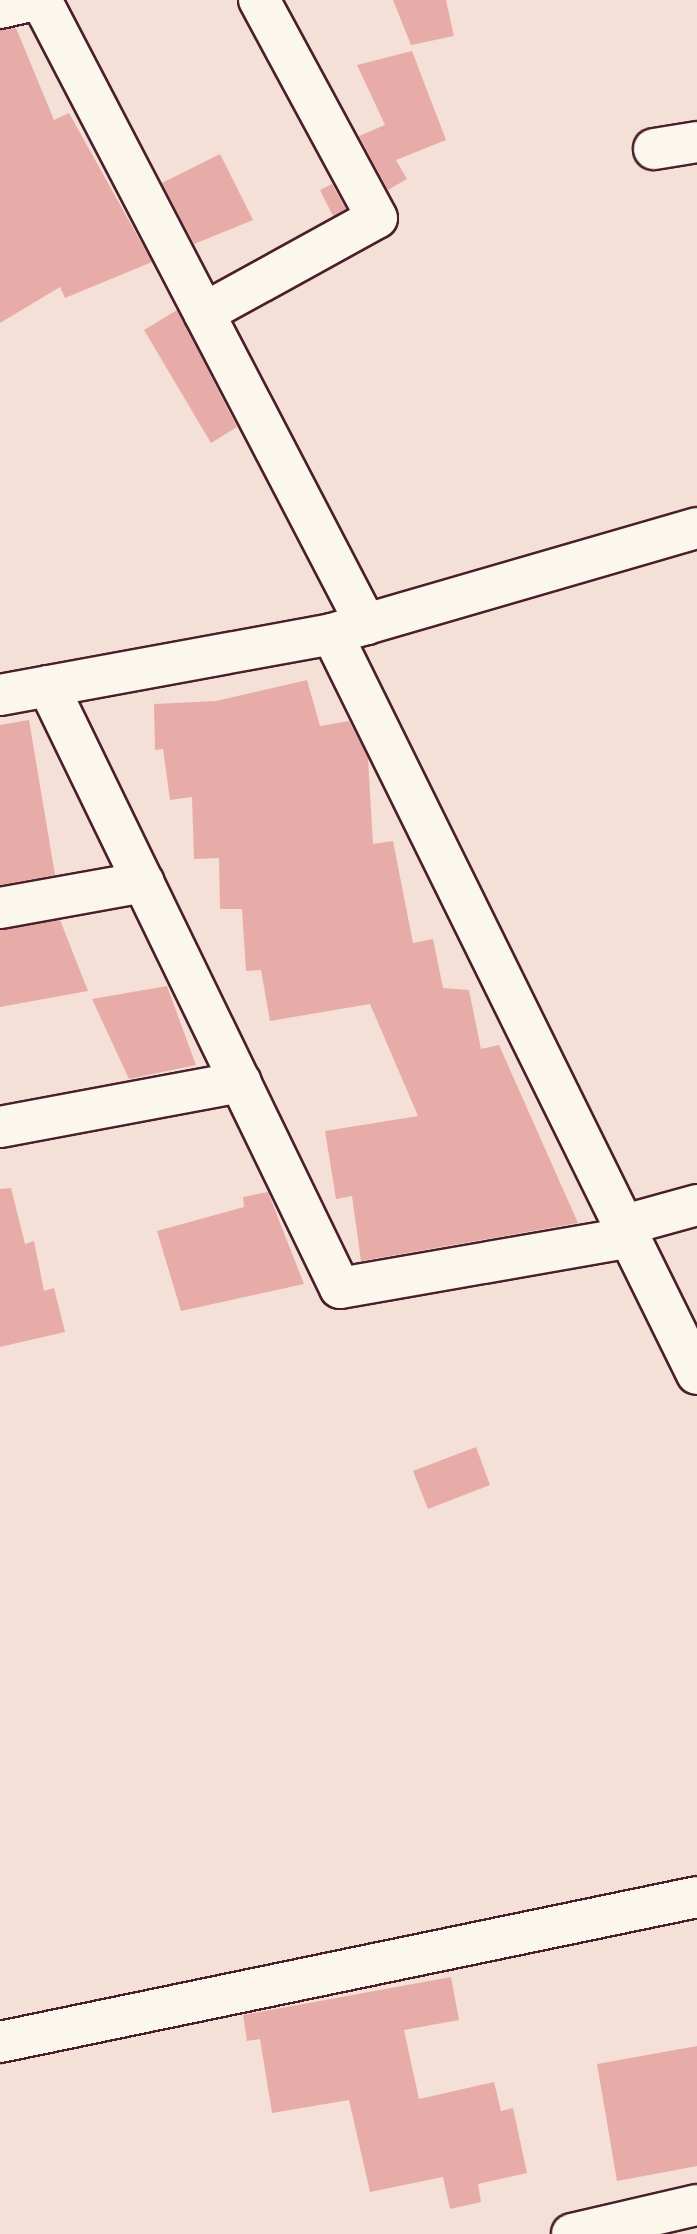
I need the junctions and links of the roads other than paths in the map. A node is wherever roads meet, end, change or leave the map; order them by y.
1 (34, 0) edge
2 (41, 0) edge
3 (259, 0) edge
4 (0, 8) edge
5 (697, 142) edge
6 (654, 149) dead end
7 (204, 313) junction
8 (697, 528) edge
9 (349, 629) junction
10 (48, 686) junction
11 (0, 695) edge
12 (144, 882) junction
13 (0, 908) edge
14 (241, 1082) junction
15 (0, 1127) edge
16 (697, 1205) edge
17 (623, 1232) junction
18 (697, 1374) edge
19 (697, 1897) edge
20 (0, 2042) edge
21 (697, 2205) edge
22 (587, 2232) edge

1 - 4 street
2 - 7 street
3 - 7 street
5 - 6 street
7 - 9 street
8 - 9 street
9 - 10 street
9 - 17 street
10 - 11 street
10 - 12 street
12 - 13 street
12 - 14 street
14 - 15 street
14 - 17 street
16 - 17 street
17 - 18 street
19 - 20 street
21 - 22 street

